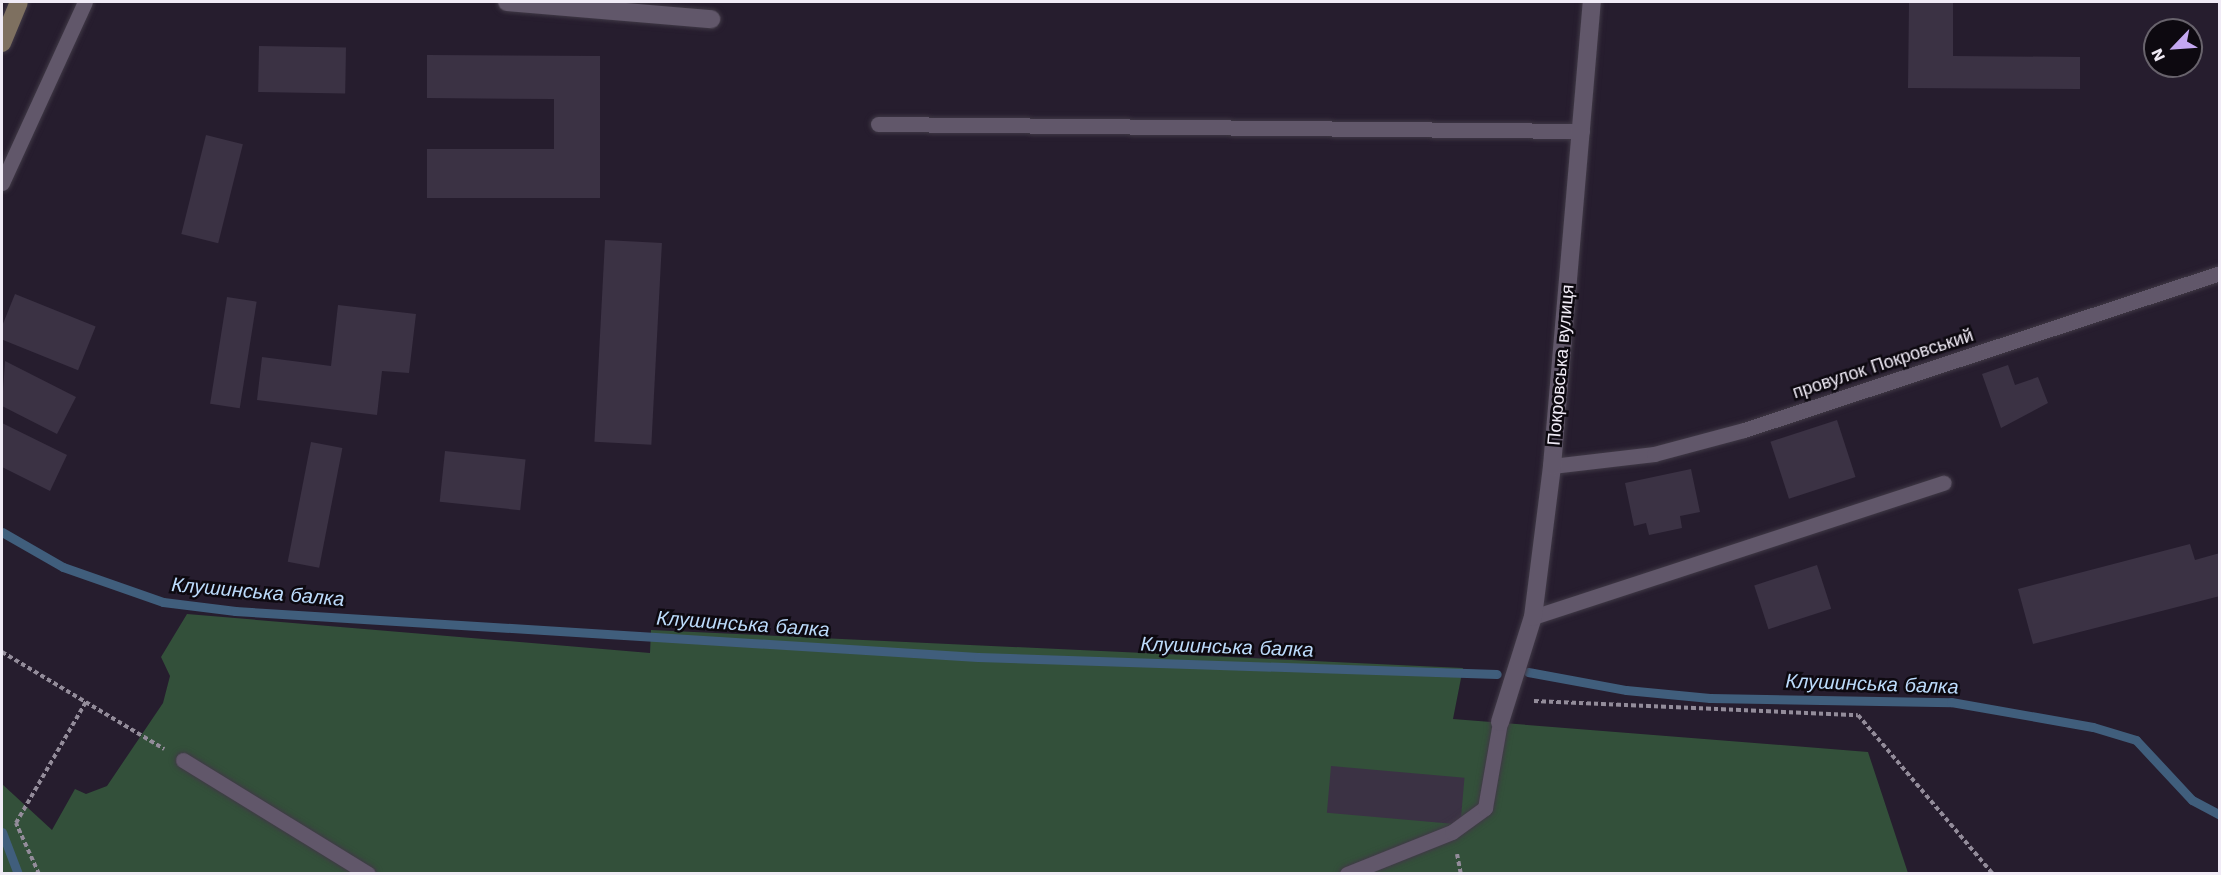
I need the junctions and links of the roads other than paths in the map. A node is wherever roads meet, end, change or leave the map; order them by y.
1 (19, 2) edge
2 (85, 2) edge
3 (507, 2) edge
4 (1592, 2) edge
5 (7, 19) edge
6 (711, 19) dead end
7 (2, 43) edge
8 (878, 124) dead end
9 (1582, 131) junction
10 (2, 183) edge
11 (2220, 273) edge
12 (1552, 466) junction
13 (1944, 483) dead end
14 (1533, 617) junction
15 (1500, 722) joint
16 (183, 760) dead end
17 (368, 873) edge
18 (1347, 873) edge

1 - 5 main road
2 - 10 lane
3 - 6 street
4 - 9 street, Покровська вулиця
5 - 7 main road
8 - 9 lane
9 - 12 street, Покровська вулиця
11 - 12 lane, провулок Покровський
12 - 14 street, Покровська вулиця
13 - 14 lane
14 - 15 street, Покровська вулиця
15 - 18 lane
16 - 17 lane

